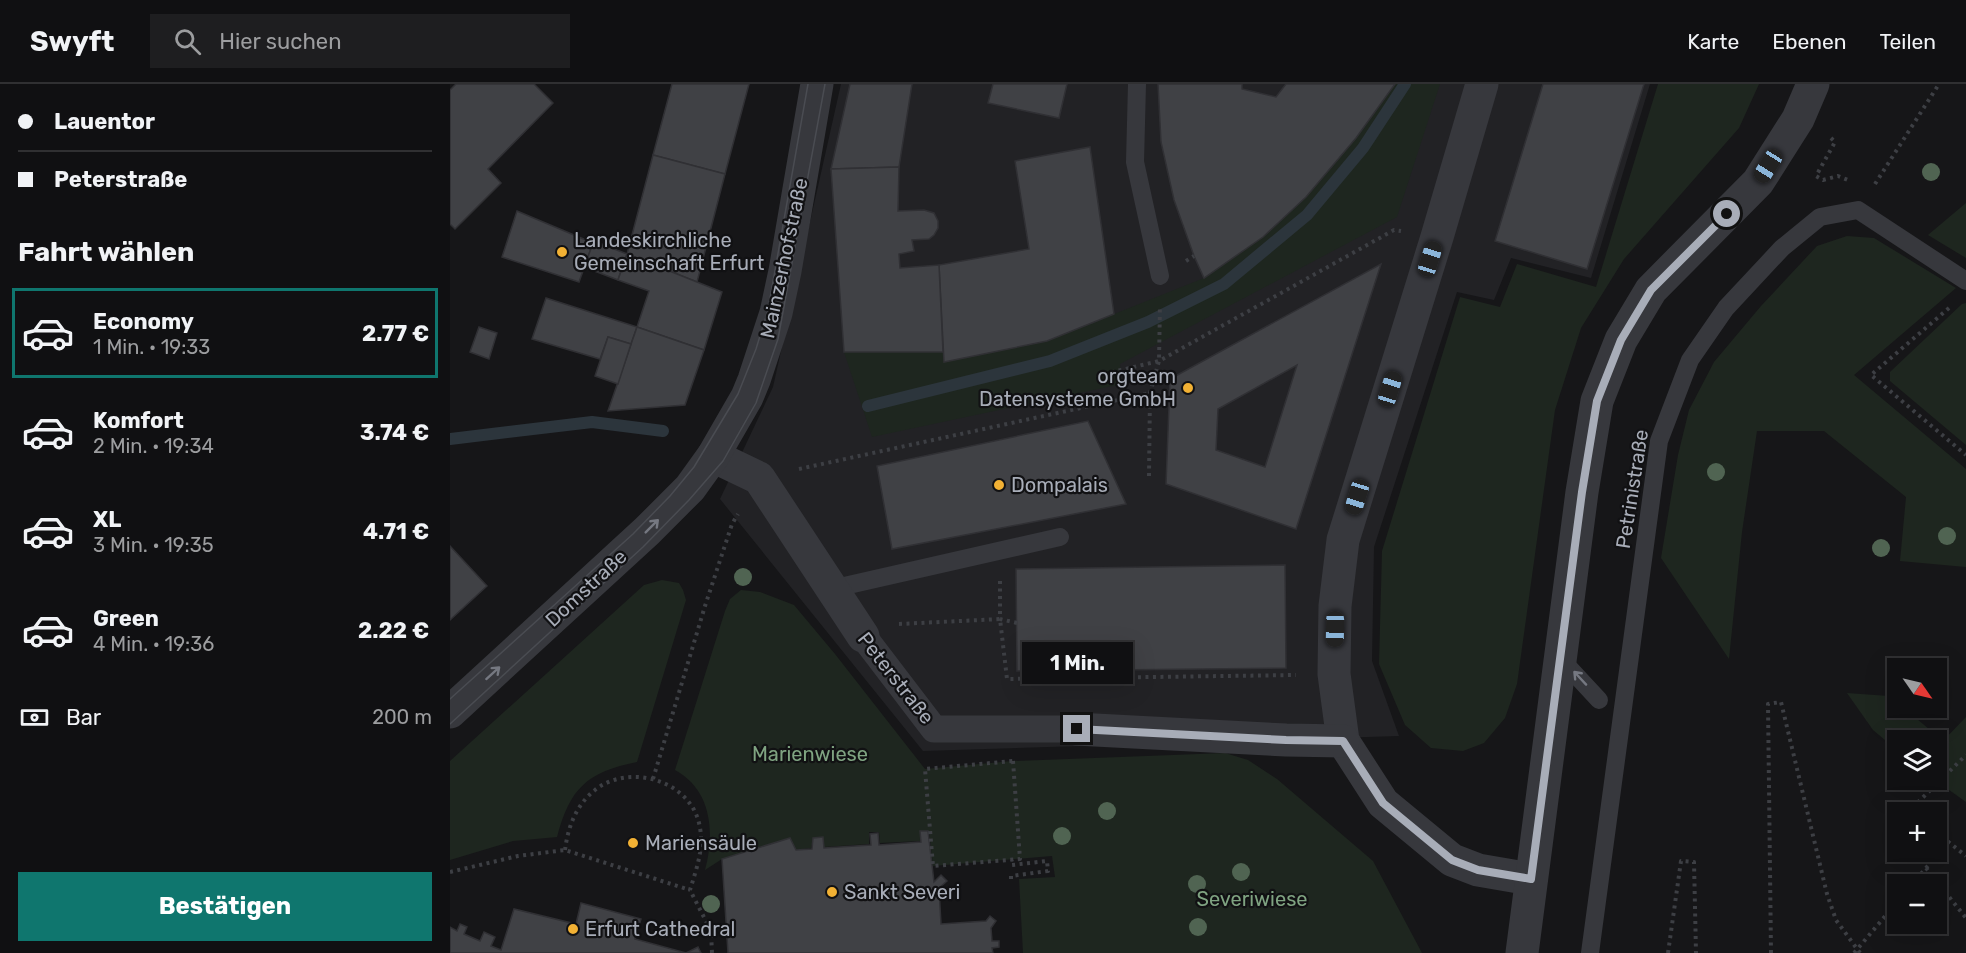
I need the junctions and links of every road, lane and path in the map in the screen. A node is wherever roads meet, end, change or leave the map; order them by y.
1 (817, 84) edge
2 (1137, 84) edge
3 (1482, 84) edge
4 (1813, 84) edge
5 (1939, 84) edge
6 (1827, 136) dead end
7 (1838, 176) dead end
8 (1858, 210) junction
9 (1394, 230) dead end
10 (1160, 276) joint
11 (1966, 281) edge
12 (1937, 318) dead end
13 (1159, 361) junction
14 (1104, 374) dead end
15 (1150, 393) junction
16 (1966, 455) edge
17 (713, 456) junction
18 (1149, 476) dead end
19 (759, 478) junction
20 (1060, 537) dead end
21 (1000, 580) dead end
22 (831, 589) junction
23 (1000, 619) junction
24 (1017, 623) dead end
25 (898, 624) dead end
26 (863, 636) joint
27 (1560, 658) junction
28 (1334, 675) junction
29 (1599, 700) dead end
30 (450, 712) edge
31 (1077, 729) joint
32 (1343, 741) junction
33 (1966, 755) edge
34 (654, 779) junction
35 (1918, 802) edge
36 (1949, 842) joint
37 (565, 850) junction
38 (1966, 856) edge
39 (1012, 860) junction
40 (1926, 868) junction
41 (450, 872) edge
42 (1921, 874) edge
43 (1011, 879) dead end
44 (1531, 879) junction
45 (690, 890) junction
46 (1887, 915) edge
47 (1966, 918) edge
48 (1857, 952) edge
49 (712, 953) edge
50 (1522, 953) edge
51 (1590, 953) edge
52 (1668, 953) edge
53 (1696, 953) edge
54 (1771, 953) edge

1 - 17 street, Mainzerhofstraße
2 - 10 lane
3 - 28 street
4 - 27 street
5 - 8 path
6 - 7 path
8 - 11 lane
8 - 51 lane, Petrinistraße
9 - 13 path
10 - 13 path
12 - 16 path
13 - 14 path
13 - 15 path
15 - 18 path
15 - 19 path
17 - 19 street
30 -> 17 street, Domstraße
19 - 22 street, Peterstraße
19 - 34 path
20 - 22 lane
21 - 23 path
22 - 26 street, Peterstraße
23 - 24 path
23 - 25 path
23 - 28 path
26 - 31 street, Peterstraße
29 -> 27 lane
27 - 44 street
28 - 32 street
31 - 32 street, Peterstraße
32 - 44 street
33 - 35 path
34 - 37 path
34 - 45 path
36 - 38 path
36 - 40 path
37 - 41 path
37 - 45 path
39 - 39 path
39 - 43 path
40 - 42 path
40 - 47 path
44 - 50 street
45 - 49 path
46 - 48 path
48 - 54 path
52 - 53 path

